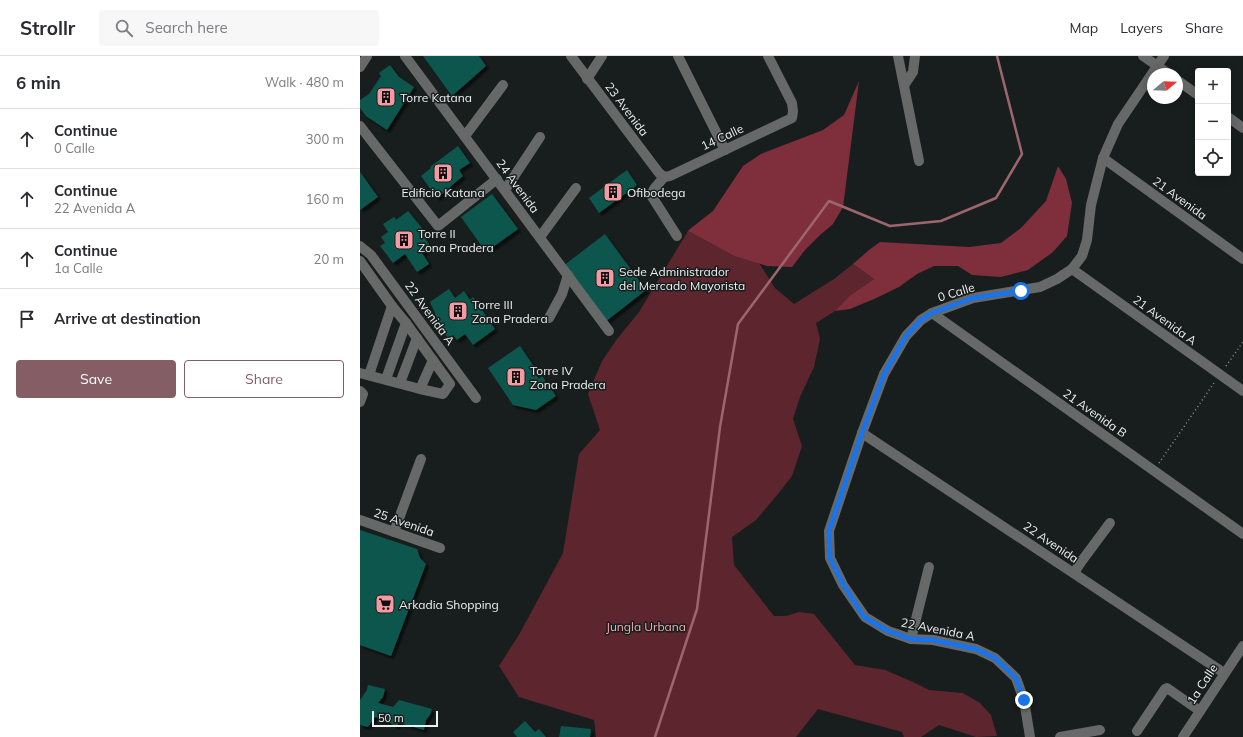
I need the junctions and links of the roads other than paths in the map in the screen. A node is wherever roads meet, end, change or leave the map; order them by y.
1 (367, 56) edge
2 (405, 56) edge
3 (571, 56) edge
4 (602, 56) edge
5 (678, 56) edge
6 (768, 56) edge
7 (898, 56) edge
8 (915, 56) edge
9 (1143, 56) edge
10 (1164, 56) edge
11 (1158, 65) junction
12 (360, 67) edge
13 (1162, 68) edge
14 (587, 79) junction
15 (904, 84) junction
16 (1183, 84) edge
17 (503, 85) dead end
18 (1195, 93) edge
19 (1231, 119) edge
20 (360, 126) edge
21 (1243, 128) edge
22 (465, 136) junction
23 (540, 137) dead end
24 (725, 150) junction
25 (1103, 158) junction
26 (919, 161) dead end
27 (664, 177) junction
28 (497, 179) junction
29 (576, 188) dead end
30 (505, 190) junction
31 (677, 236) dead end
32 (540, 237) junction
33 (360, 246) edge
34 (1243, 259) edge
35 (360, 261) edge
36 (1072, 269) junction
37 (568, 275) junction
38 (392, 306) junction
39 (932, 313) junction
40 (549, 318) dead end
41 (406, 324) junction
42 (609, 331) dead end
43 (417, 338) junction
44 (432, 360) junction
45 (364, 374) edge
46 (386, 379) junction
47 (400, 383) junction
48 (420, 389) junction
49 (360, 391) edge
50 (1243, 391) edge
51 (476, 398) dead end
52 (360, 402) edge
53 (862, 433) junction
54 (422, 459) dead end
55 (360, 520) edge
56 (1110, 523) dead end
57 (394, 532) junction
58 (1243, 534) edge
59 (440, 548) dead end
60 (929, 568) dead end
61 (1074, 573) junction
62 (843, 584) joint
63 (911, 639) junction
64 (1243, 646) edge
65 (1224, 673) junction
66 (1200, 711) junction
67 (1100, 730) dead end
68 (1136, 730) dead end
69 (1030, 737) edge
70 (1060, 737) edge
71 (1183, 737) edge

1 - 12 street
2 - 22 street, 24 Avenida
3 - 14 street, 23 Avenida
4 - 14 street
5 - 24 street
6 - 24 street, 14 Calle
7 - 15 street
8 - 15 street
9 - 11 street
10 - 11 street, 0 Calle
11 - 13 street
11 - 25 street, 0 Calle
14 - 27 street, 23 Avenida
15 - 26 street
16 - 18 street
17 - 22 street
19 - 21 street
20 - 28 street
22 - 28 street, 24 Avenida
23 - 30 street
24 - 27 street, 14 Calle
25 - 34 street, 21 Avenida
25 - 36 street, 0 Calle
27 - 31 street
28 - 30 street, 24 Avenida
29 - 32 street
30 - 32 street, 24 Avenida
32 - 37 street, 24 Avenida
33 - 51 street, 22 Avenida A
35 - 38 street
36 - 39 street, 0 Calle
36 - 50 street, 21 Avenida A
37 - 40 street
37 - 42 street, 24 Avenida
38 - 41 street
38 - 45 street
39 - 53 street, 0 Calle
39 - 58 street, 21 Avenida B
41 - 43 street
41 - 46 street
43 - 44 street
43 - 47 street
44 - 48 street
44 - 48 street
45 - 46 street
46 - 47 street
47 - 48 street
49 - 52 street
53 - 61 street, 22 Avenida
53 - 62 street, 0 Calle
54 - 57 street
55 - 57 street, 25 Avenida
56 - 61 street
57 - 59 street, 25 Avenida
60 - 63 street
61 - 65 street, 22 Avenida
62 - 63 street, 22 Avenida A
63 - 69 street, 22 Avenida A
64 - 65 street, 1a Calle
65 - 66 street, 1a Calle
66 - 68 street
66 - 71 street, 1a Calle
67 - 70 street

